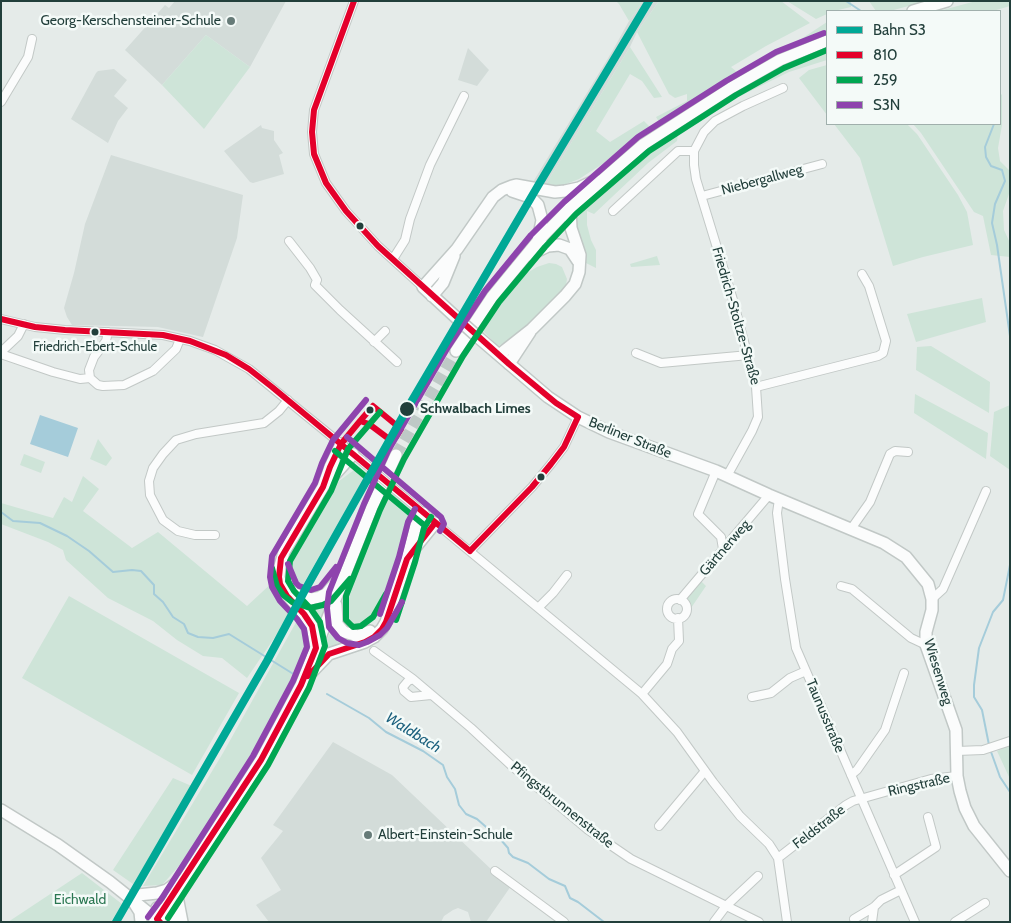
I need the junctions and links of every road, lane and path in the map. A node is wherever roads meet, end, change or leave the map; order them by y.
1 (354, 1) edge
2 (947, 1) edge
3 (916, 10) edge
4 (32, 39) dead end
5 (826, 41) edge
6 (784, 88) dead end
7 (464, 96) dead end
8 (1, 102) edge
9 (694, 151) junction
10 (822, 164) dead end
11 (607, 175) junction
12 (498, 193) junction
13 (702, 196) junction
14 (570, 208) junction
15 (613, 211) dead end
16 (289, 241) dead end
17 (538, 241) junction
18 (458, 249) junction
19 (526, 257) junction
20 (394, 260) junction
21 (579, 267) junction
22 (862, 274) dead end
23 (423, 287) junction
24 (432, 296) junction
25 (1, 319) edge
26 (24, 324) junction
27 (532, 329) junction
28 (385, 331) dead end
29 (108, 332) junction
30 (180, 338) junction
31 (374, 342) junction
32 (456, 351) tunnel mouth
33 (1, 353) edge
34 (636, 353) dead end
35 (499, 355) junction
36 (749, 355) junction
37 (397, 362) dead end
38 (509, 364) junction
39 (90, 378) junction
40 (756, 387) junction
41 (288, 400) junction
42 (578, 417) junction
43 (341, 444) junction
44 (908, 452) dead end
45 (396, 455) tunnel mouth
46 (358, 457) junction
47 (721, 474) junction
48 (323, 487) junction
49 (986, 491) dead end
50 (774, 497) junction
51 (423, 513) junction
52 (435, 523) junction
53 (851, 529) junction
54 (215, 535) dead end
55 (724, 549) junction
56 (470, 551) junction
57 (407, 559) junction
58 (280, 566) junction
59 (347, 567) junction
60 (567, 575) dead end
61 (842, 586) dead end
62 (337, 594) junction
63 (394, 598) junction
64 (932, 599) junction
65 (680, 600) junction
66 (539, 607) junction
67 (678, 618) junction
68 (926, 645) junction
69 (316, 648) junction
70 (374, 651) dead end
71 (806, 672) junction
72 (904, 673) dead end
73 (413, 679) junction
74 (300, 685) junction
75 (642, 694) junction
76 (431, 695) junction
77 (752, 697) dead end
78 (1010, 741) edge
79 (957, 751) junction
80 (705, 771) junction
81 (851, 775) junction
82 (957, 776) junction
83 (862, 798) junction
84 (1, 810) edge
85 (928, 817) dead end
86 (659, 826) dead end
87 (778, 858) junction
88 (495, 870) dead end
89 (1010, 870) edge
90 (186, 875) junction
91 (894, 875) junction
92 (758, 876) dead end
93 (901, 890) junction
94 (176, 891) junction
95 (135, 897) junction
96 (985, 904) dead end
97 (726, 906) junction
98 (874, 907) junction
99 (158, 919) edge
100 (854, 919) dead end
101 (141, 922) edge
102 (177, 922) edge
103 (182, 922) edge
104 (564, 922) edge
105 (714, 922) edge
106 (760, 922) edge
107 (787, 922) edge
108 (872, 922) edge
109 (915, 922) edge
110 (954, 922) edge

1 - 20 street
2 - 3 main road
4 - 8 street
5 - 11 main road
6 - 9 street
7 - 20 street
9 - 13 street, Friedrich-Stoltze-Straße
9 - 15 street
10 - 13 street, Niebergallweg
11 - 12 main road
11 - 14 main road
12 - 17 main road
12 - 18 main road
13 - 36 street, Friedrich-Stoltze-Straße
14 - 17 main road
14 - 21 main road
16 - 31 street
17 - 19 main road
18 - 23 main road
18 - 24 main road
19 - 21 main road
19 - 32 main road
20 - 23 street
21 - 27 main road
22 - 40 street
23 - 24 main road, Berliner Straße
24 - 35 main road, Berliner Straße, bridge
25 - 26 street
26 - 29 street
26 - 33 street
27 - 35 main road
27 - 38 main road
28 - 31 street
29 - 30 street
29 - 39 street
30 - 39 street
30 - 41 street
31 - 37 street
33 - 39 street
34 - 36 street
35 - 38 main road, Berliner Straße
36 - 40 street, Friedrich-Stoltze-Straße
38 - 42 main road, Berliner Straße
40 - 47 street, Friedrich-Stoltze-Straße
41 - 43 street
41 - 54 street
42 - 47 main road, Berliner Straße
42 - 56 street
43 - 46 street
43 - 48 main road
44 - 53 street
45 - 59 main road
46 - 48 main road
46 - 51 street, bridge
47 - 50 main road, Berliner Straße
47 - 55 street
48 - 58 main road
49 - 64 street
50 - 53 main road, Berliner Straße
50 - 55 street, Gärtnerweg
50 - 71 street, Taunusstraße
51 - 52 street
51 - 57 main road
52 - 56 street
52 - 57 main road
53 - 64 main road, Berliner Straße
55 - 65 street, Gärtnerweg
56 - 66 street
57 - 63 main road
58 - 59 main road
58 - 69 main road
59 - 62 main road
60 - 66 street
61 - 68 street
62 - 63 main road
62 - 69 main road
63 - 74 main road
64 - 68 main road, Wiesenweg
65 - 67 street
65 - 67 street
66 - 75 street
67 - 75 street
68 - 79 main road, Wiesenweg
69 - 74 main road
70 - 73 street, Pfingstbrunnenstraße
71 - 77 street
71 - 81 street, Taunusstraße
72 - 81 street
73 - 76 street, Pfingstbrunnenstraße
73 - 76 street
74 - 90 main road
75 - 80 street
76 - 97 street, Pfingstbrunnenstraße
78 - 79 street
79 - 82 main road, Wiesenweg
80 - 86 street
80 - 87 street
81 - 83 street, Taunusstraße
82 - 83 street, Ringstraße
82 - 89 main road, Ringstraße
83 - 87 street, Feldstraße
83 - 91 street, Taunusstraße
84 - 95 main road
85 - 91 street
87 - 107 street
88 - 104 street
90 - 94 main road
90 - 95 main road
91 - 93 street, Taunusstraße
92 - 97 street
93 - 98 street
93 - 109 street, Taunusstraße
94 - 99 main road
94 - 103 main road
95 - 99 main road
95 - 101 main road
96 - 110 street
97 - 105 street
97 - 106 street, Pfingstbrunnenstraße
98 - 100 street
98 - 108 street
99 - 102 main road

